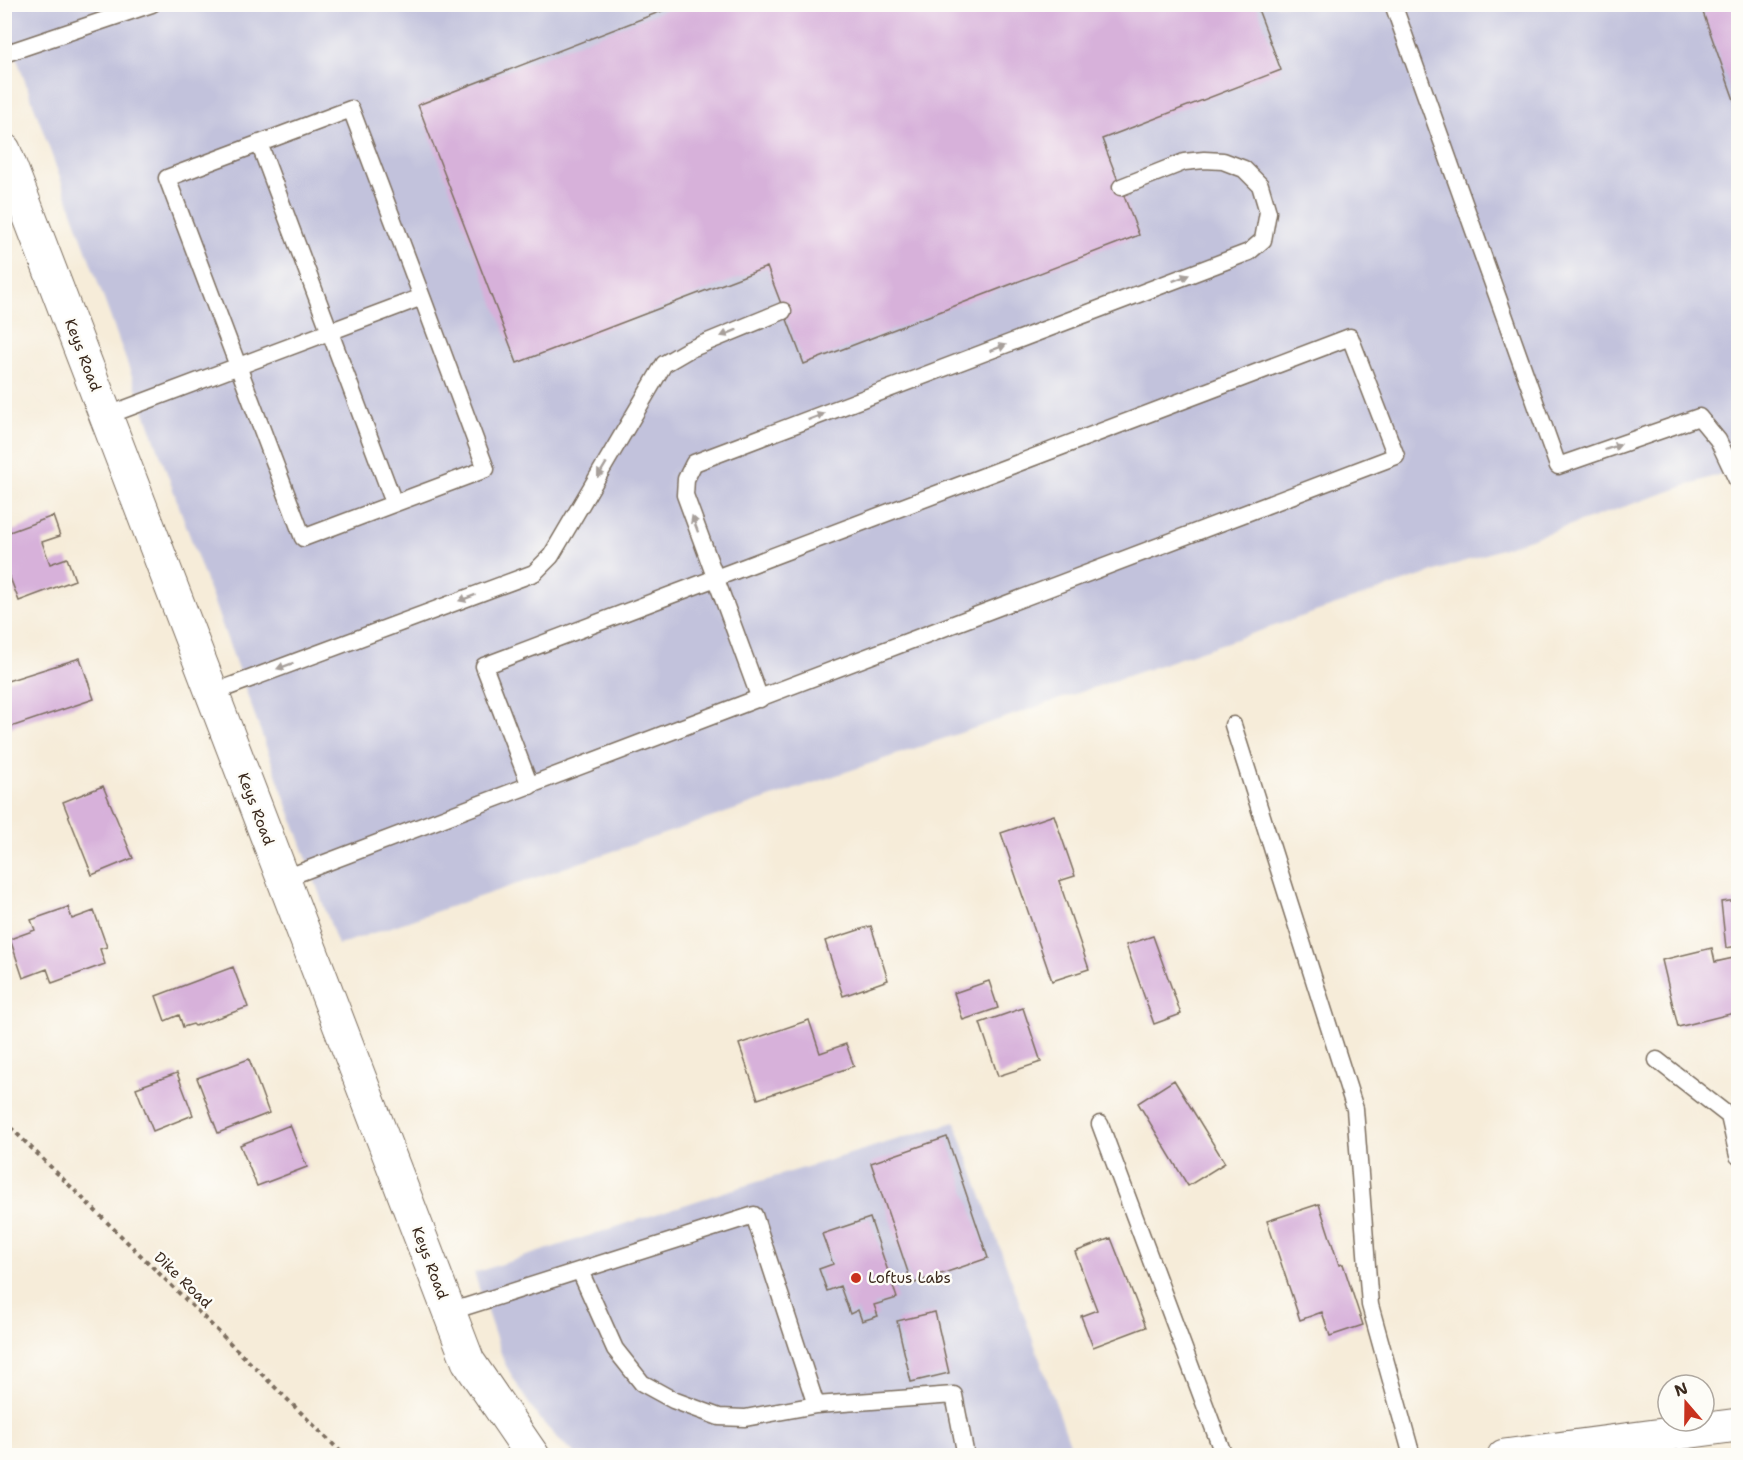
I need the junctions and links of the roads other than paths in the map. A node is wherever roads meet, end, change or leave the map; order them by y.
1 (152, 4) edge
2 (1393, 4) edge
3 (4, 54) edge
4 (259, 143) junction
5 (4, 150) edge
6 (1120, 187) dead end
7 (422, 297) junction
8 (783, 311) dead end
9 (329, 331) junction
10 (237, 365) junction
11 (106, 416) junction
12 (1738, 482) edge
13 (394, 503) junction
14 (715, 579) junction
15 (212, 693) junction
16 (760, 699) junction
17 (1233, 725) dead end
18 (530, 786) junction
19 (283, 879) junction
20 (1657, 1060) dead end
21 (1100, 1124) dead end
22 (1738, 1156) edge
23 (580, 1271) junction
24 (449, 1312) junction
25 (816, 1405) junction
26 (1738, 1425) edge
27 (533, 1455) edge
28 (966, 1455) edge
29 (1224, 1455) edge
30 (1412, 1455) edge
31 (1504, 1455) edge

1 - 3 lane
2 -> 12 lane
4 - 7 lane
4 - 9 lane
4 - 10 lane
5 - 11 street, Keys Road
14 -> 6 lane
7 - 9 lane
7 - 13 lane
8 -> 15 lane
9 - 10 lane
9 - 13 lane
10 - 11 lane
10 - 13 lane
11 - 15 street, Keys Road
14 - 16 lane
14 - 16 lane
14 - 18 lane
15 - 19 street, Keys Road
16 - 18 lane
17 - 30 lane
18 - 19 lane
19 - 24 street, Keys Road
20 - 22 lane
21 - 29 lane
23 - 24 lane
23 - 25 lane
23 - 25 lane
24 - 27 street, Keys Road
25 - 28 lane
26 - 31 street

